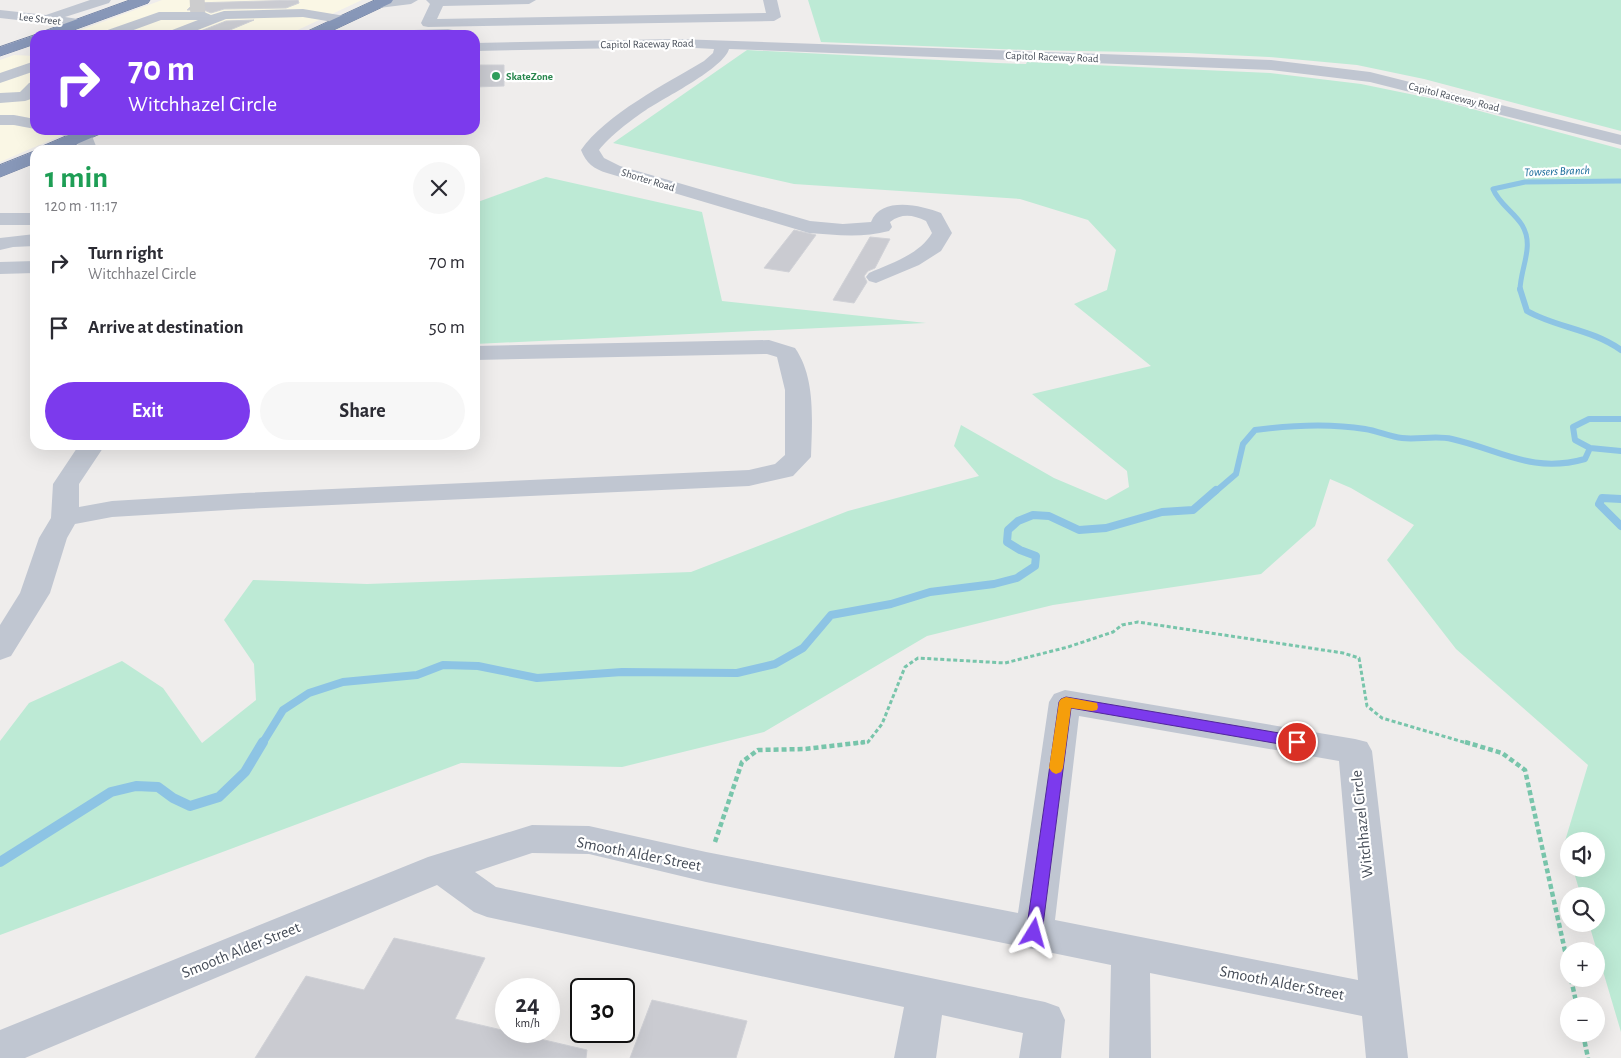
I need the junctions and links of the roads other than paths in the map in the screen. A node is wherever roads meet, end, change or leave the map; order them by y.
1 (104, 0) edge
2 (143, 0) edge
3 (411, 0) edge
4 (433, 0) edge
5 (529, 0) edge
6 (770, 0) edge
7 (382, 2) edge
8 (190, 7) tunnel mouth
9 (218, 9) junction
10 (0, 14) edge
11 (276, 14) junction
12 (160, 16) junction
13 (46, 20) junction
14 (345, 20) junction
15 (79, 24) junction
16 (240, 29) dead end
17 (62, 30) edge
18 (121, 30) edge
19 (181, 30) edge
20 (322, 30) edge
21 (538, 31) junction
22 (480, 32) edge
23 (684, 39) junction
24 (480, 40) edge
25 (30, 41) edge
26 (723, 44) junction
27 (529, 46) junction
28 (480, 47) edge
29 (0, 52) edge
30 (30, 68) edge
31 (0, 78) edge
32 (30, 78) edge
33 (30, 91) edge
34 (0, 98) edge
35 (0, 120) edge
36 (30, 123) edge
37 (90, 138) edge
38 (1621, 140) edge
39 (66, 145) edge
40 (30, 159) edge
41 (0, 172) edge
42 (30, 214) edge
43 (0, 217) edge
44 (30, 219) edge
45 (30, 240) edge
46 (0, 244) edge
47 (30, 247) edge
48 (0, 249) edge
49 (30, 267) edge
50 (0, 268) edge
51 (876, 277) dead end
52 (480, 353) edge
53 (89, 450) edge
54 (65, 518) junction
55 (0, 649) edge
56 (441, 868) junction
57 (1034, 933) junction
58 (1130, 953) junction
59 (926, 994) junction
60 (1380, 1002) junction
61 (9, 1051) edge
62 (915, 1058) edge
63 (1040, 1058) edge
64 (1130, 1058) edge
65 (1387, 1058) edge

1 - 13 street
2 - 15 highway
3 - 7 street
4 - 5 street
4 - 6 street
7 - 14 highway
8 - 12 street
9 - 11 street
9 - 12 street
9 - 19 street
10 - 13 street, Lee Street
11 - 14 street
11 - 16 street
12 - 18 street
13 - 15 street, Lee Street
14 - 20 highway
15 - 17 highway
21 - 22 street
21 - 23 street
21 - 23 street
23 - 26 street, Capitol Raceway Road
23 - 27 street, Capitol Raceway Road
24 - 27 street
25 - 29 highway
26 - 38 street, Capitol Raceway Road
26 - 51 street, Shorter Road
27 - 28 street, Capitol Raceway Road
30 - 31 street
31 - 32 street
33 - 34 street
35 - 36 street
37 - 39 highway
40 - 41 highway
42 - 43 street
43 - 44 street
45 - 46 street
47 - 48 street
49 - 50 street
52 - 54 street
53 - 54 street
54 - 55 street
56 - 57 street, Smooth Alder Street
56 - 59 street
56 - 61 street, Smooth Alder Street
57 - 58 street, Smooth Alder Street
57 - 60 street, Witchhazel Circle
58 - 60 street, Smooth Alder Street
58 - 64 street
59 - 62 street
59 - 63 street
60 - 65 street

